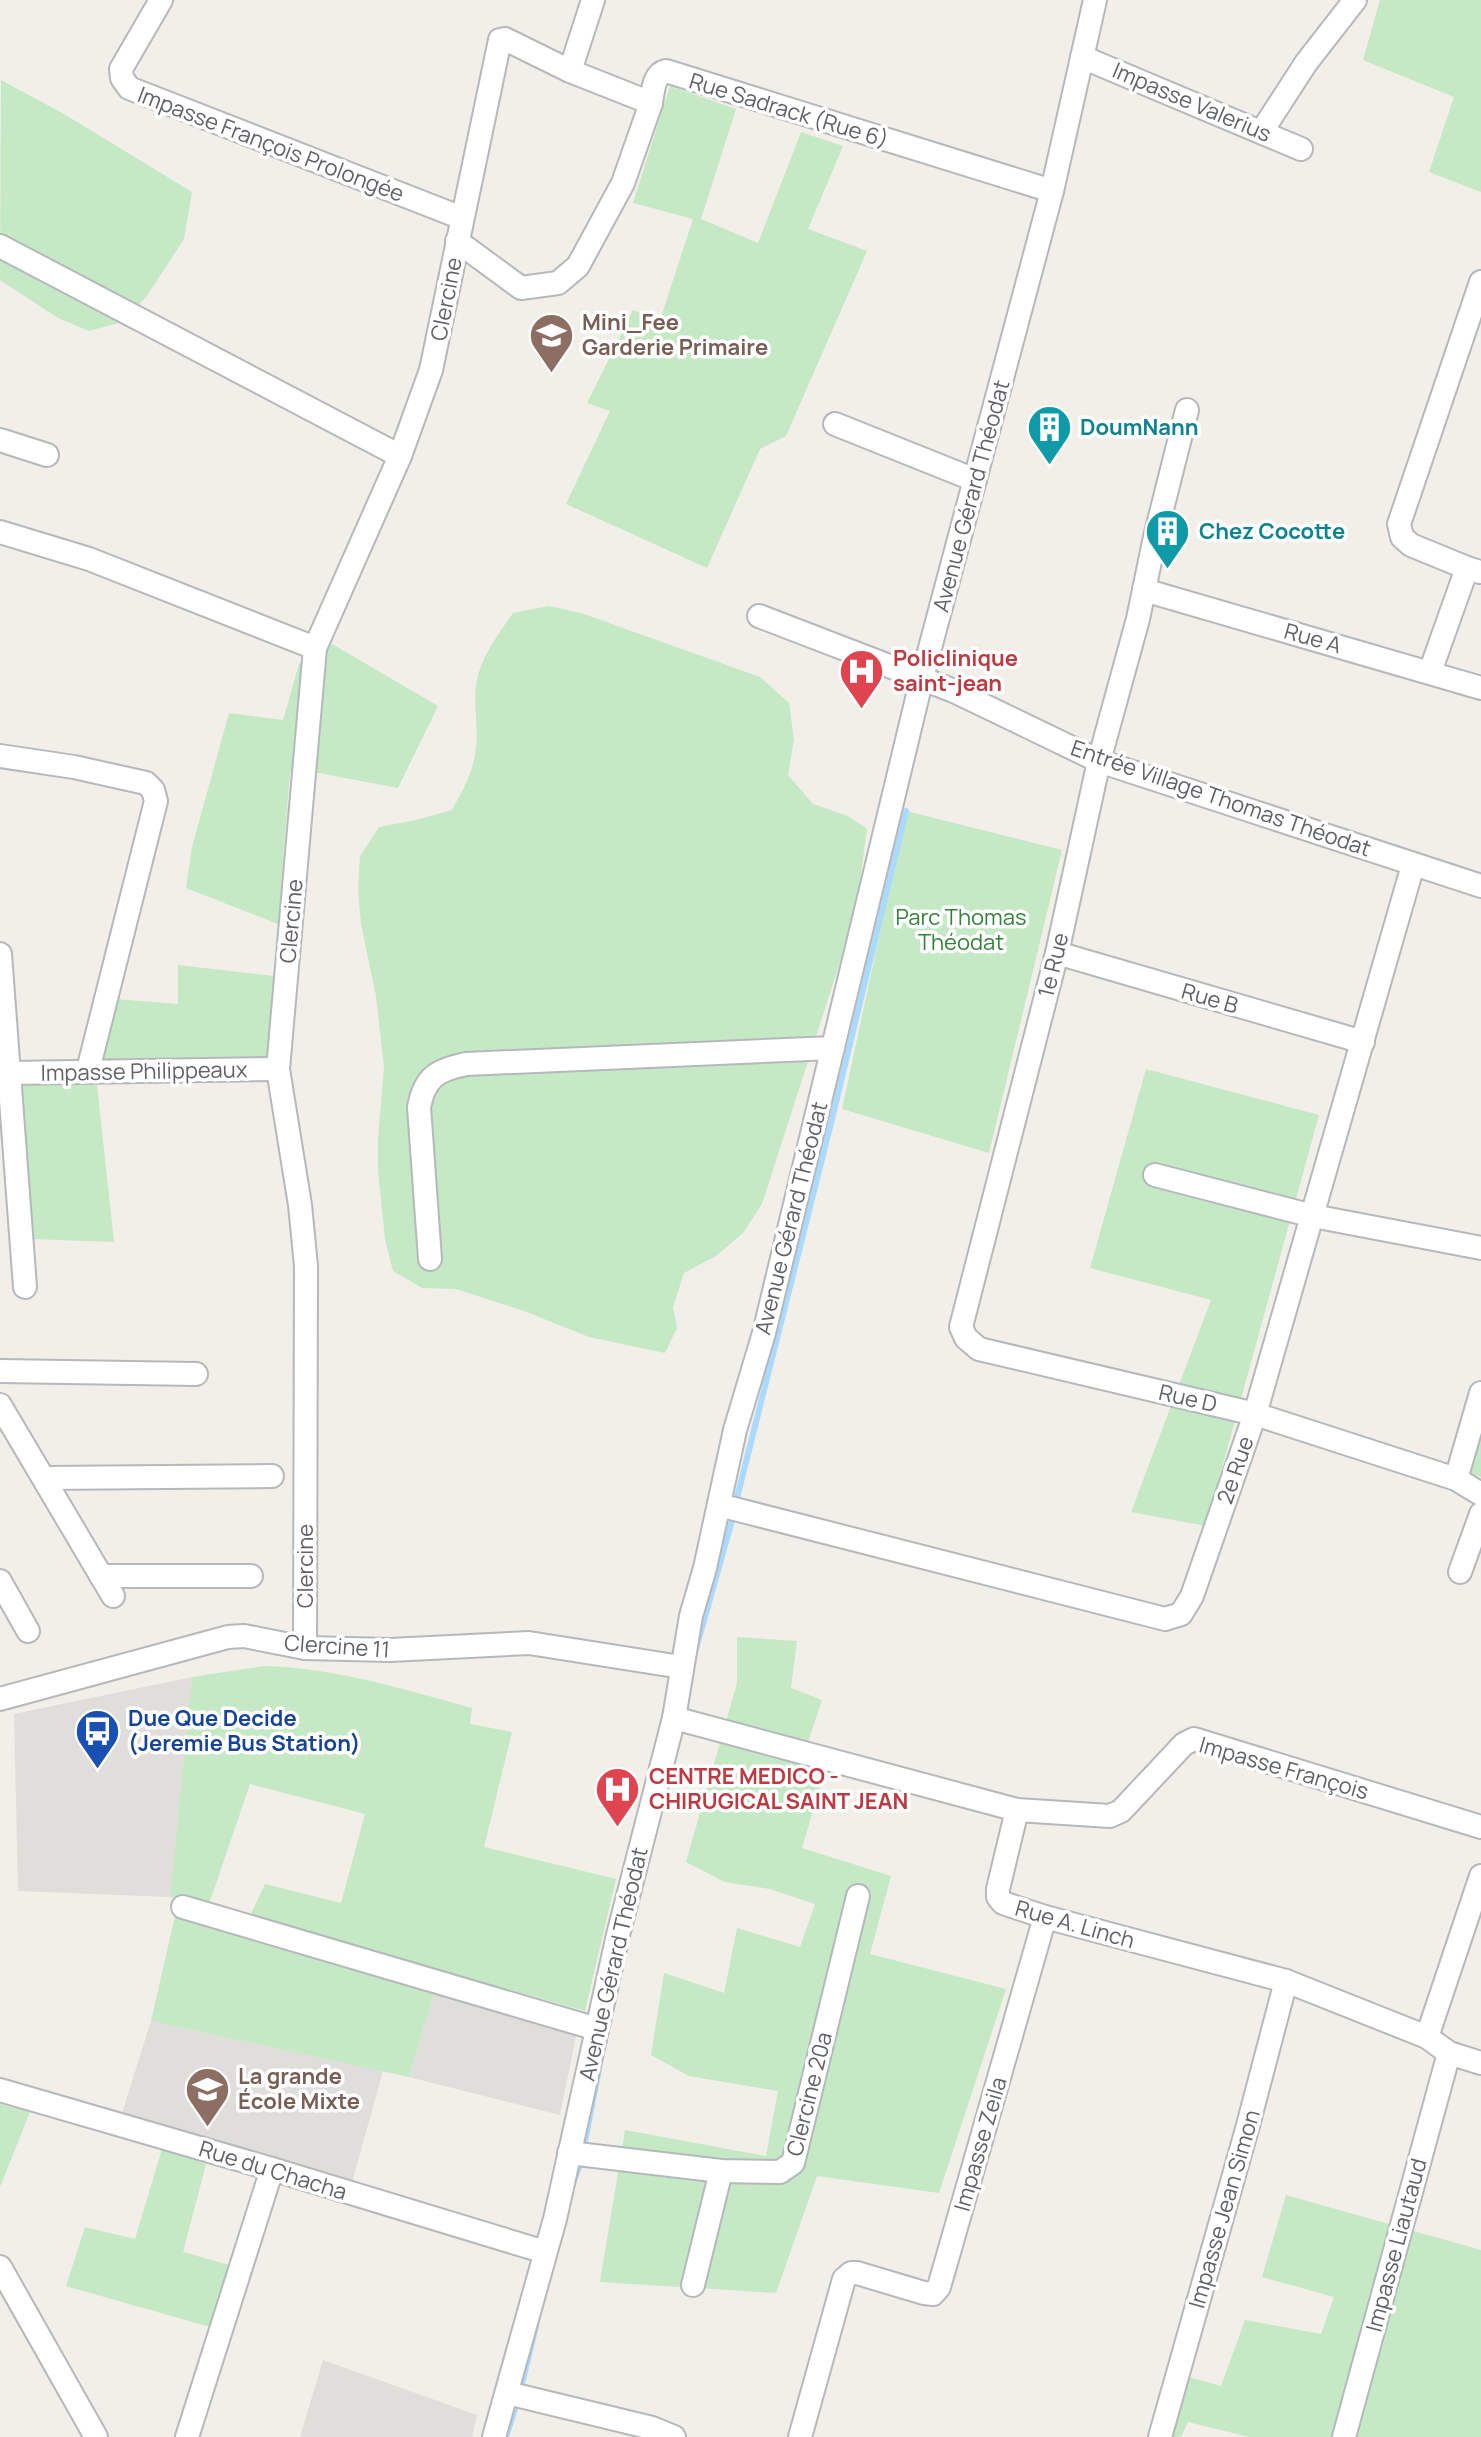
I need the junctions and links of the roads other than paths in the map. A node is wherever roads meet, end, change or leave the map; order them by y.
1 (161, 0) edge
2 (593, 0) edge
3 (1095, 0) edge
4 (1355, 0) edge
5 (1082, 57) junction
6 (570, 71) junction
7 (651, 103) junction
8 (1262, 131) junction
9 (1301, 149) dead end
10 (1052, 191) junction
11 (460, 230) junction
12 (0, 246) edge
13 (1481, 282) edge
14 (1187, 410) dead end
15 (835, 424) dead end
16 (0, 440) edge
17 (47, 455) dead end
18 (400, 456) junction
19 (975, 480) junction
20 (0, 532) edge
21 (1474, 570) edge
22 (1144, 590) junction
23 (759, 616) dead end
24 (315, 648) junction
25 (1430, 672) junction
26 (922, 678) junction
27 (1481, 688) edge
28 (0, 756) edge
29 (1099, 761) junction
30 (1413, 865) junction
31 (1481, 886) edge
32 (1057, 953) junction
33 (0, 954) edge
34 (1363, 1042) junction
35 (833, 1048) junction
36 (278, 1069) junction
37 (88, 1070) junction
38 (10, 1073) junction
39 (1155, 1175) dead end
40 (1313, 1216) junction
41 (1481, 1248) edge
42 (430, 1259) dead end
43 (25, 1287) dead end
44 (966, 1338) joint
45 (0, 1371) edge
46 (196, 1374) dead end
47 (1481, 1393) edge
48 (0, 1405) edge
49 (1255, 1414) junction
50 (272, 1476) dead end
51 (44, 1478) junction
52 (1456, 1479) junction
53 (1481, 1494) edge
54 (719, 1505) junction
55 (1481, 1514) edge
56 (1460, 1572) dead end
57 (101, 1576) junction
58 (251, 1576) dead end
59 (0, 1581) edge
60 (113, 1596) dead end
61 (28, 1631) dead end
62 (305, 1648) junction
63 (681, 1667) junction
64 (0, 1699) edge
65 (678, 1719) junction
66 (1017, 1810) junction
67 (1481, 1827) edge
68 (1481, 1876) edge
69 (858, 1896) dead end
70 (183, 1907) dead end
71 (1045, 1917) junction
72 (1286, 1981) junction
73 (597, 2029) junction
74 (1427, 2037) junction
75 (1449, 2053) junction
76 (1481, 2063) edge
77 (0, 2090) edge
78 (569, 2153) junction
79 (272, 2169) junction
80 (721, 2171) junction
81 (545, 2252) junction
82 (0, 2267) edge
83 (693, 2285) dead end
84 (516, 2396) junction
85 (96, 2437) edge
86 (187, 2437) edge
87 (494, 2437) edge
88 (674, 2437) edge
89 (800, 2437) edge
90 (1160, 2437) edge
91 (1344, 2437) edge

1 - 11 street, Impasse François Prolongée
2 - 6 street
3 - 5 street, Avenue Gérard Théodat
4 - 8 street
5 - 8 street, Impasse Valerius
5 - 10 street, Avenue Gérard Théodat
6 - 7 street
6 - 11 street
7 - 10 street, Rue Sadrack (Rue 6)
7 - 11 street
8 - 9 street, Impasse Valerius
10 - 19 street, Avenue Gérard Théodat
11 - 18 street, Clercine
12 - 18 street
13 - 21 street
14 - 22 street, 1e Rue
15 - 19 street
16 - 17 street
18 - 24 street, Clercine
19 - 26 street, Avenue Gérard Théodat
20 - 24 street
21 - 25 street
22 - 25 street, Rue A
22 - 29 street, 1e Rue
23 - 26 street, Entrée Village Thomas Théodat
24 - 36 street, Clercine
25 - 27 street, Rue A
26 - 29 street, Entrée Village Thomas Théodat
26 - 35 street, Avenue Gérard Théodat
28 - 37 street
29 - 30 street, Entrée Village Thomas Théodat
29 - 32 street, 1e Rue
30 - 31 street, Entrée Village Thomas Théodat
30 - 34 street, 2e Rue
32 - 34 street, Rue B
32 - 44 street, 1e Rue
33 - 38 street
34 - 40 street, 2e Rue
35 - 42 street
35 - 54 street, Avenue Gérard Théodat
36 - 37 street, Impasse Philippeaux
36 - 62 street, Clercine
37 - 38 street, Impasse Philippeaux
38 - 43 street
39 - 40 street
40 - 41 street
40 - 49 street, 2e Rue
44 - 49 street, Rue D
45 - 46 street
47 - 52 street
48 - 51 street
49 - 52 street, Rue D
49 - 54 street, 2e Rue
50 - 51 street
51 - 57 street
52 - 53 street, Rue D
54 - 63 street, Avenue Gérard Théodat
55 - 56 street
57 - 58 street
57 - 60 street
59 - 61 street
62 - 63 street, Clercine 11
62 - 64 street, Clercine 11
63 - 65 street, Avenue Gérard Théodat
65 - 66 street
65 - 73 street, Avenue Gérard Théodat
66 - 67 street, Impasse François
66 - 71 street, Rue A. Linch
68 - 74 street
69 - 80 street, Clercine 20a
70 - 73 street
71 - 72 street, Rue A. Linch
71 - 89 street, Impasse Zeila
72 - 74 street, Rue A. Linch
72 - 90 street, Impasse Jean Simon
73 - 78 street, Avenue Gérard Théodat
74 - 75 street, Rue A. Linch
75 - 76 street, Rue A. Linch
75 - 91 street, Impasse Liautaud
77 - 79 street, Rue du Chacha
78 - 80 street, Clercine 20a
78 - 81 street, Avenue Gérard Théodat
79 - 81 street, Rue du Chacha
79 - 86 street
80 - 83 street
81 - 84 street, Avenue Gérard Théodat
82 - 85 street
84 - 87 street, Avenue Gérard Théodat
84 - 88 street

